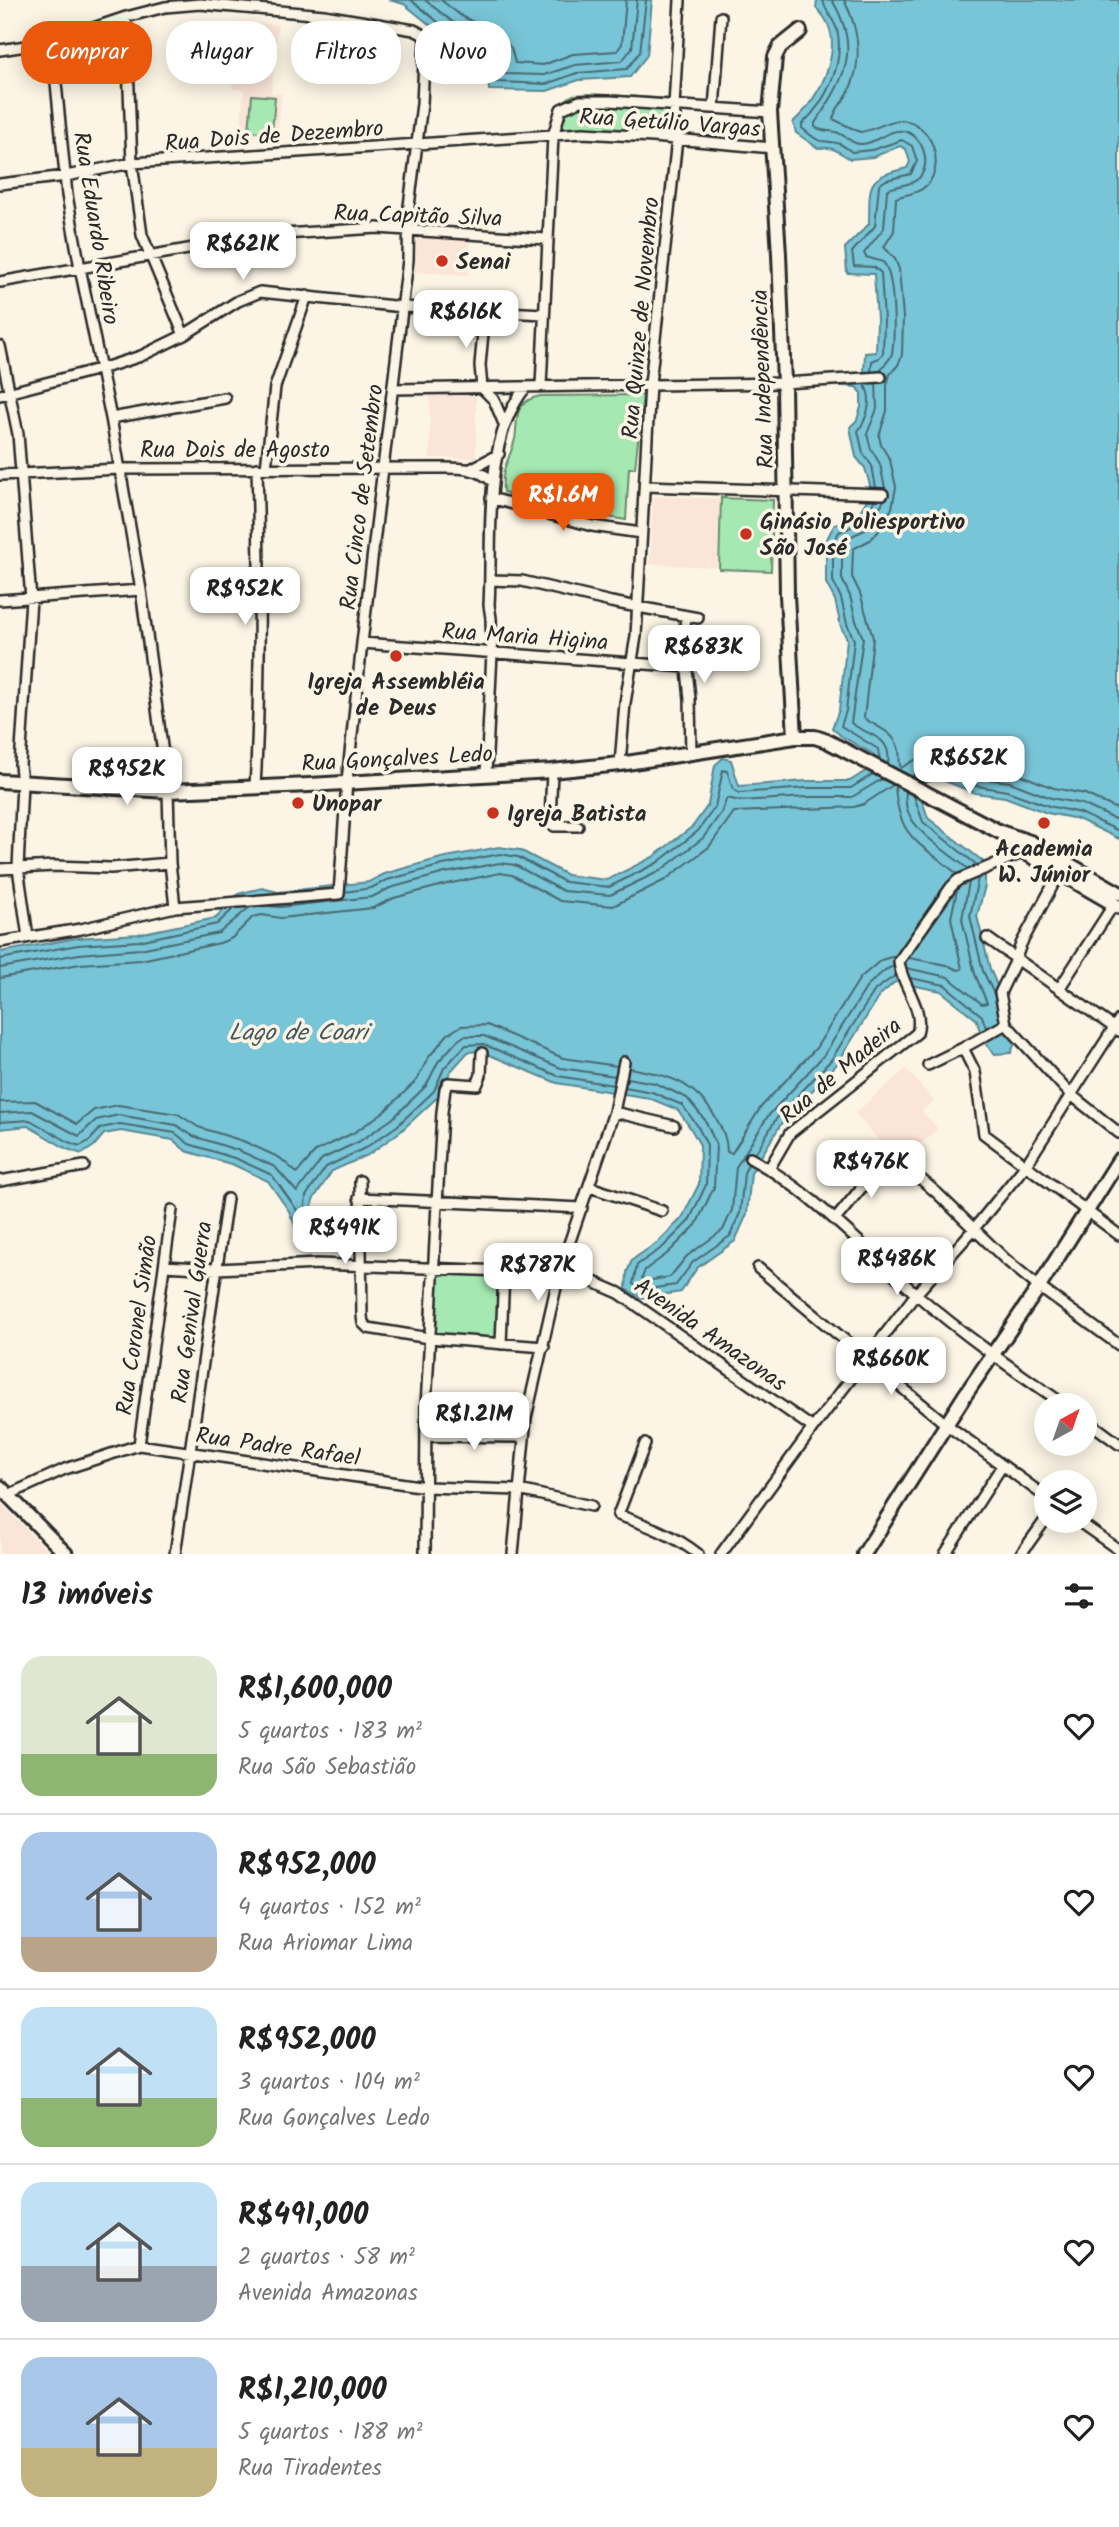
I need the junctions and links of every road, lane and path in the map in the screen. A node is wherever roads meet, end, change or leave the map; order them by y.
1 (680, 0) edge
2 (126, 17) junction
3 (721, 17) dead end
4 (114, 21) edge
5 (800, 31) dead end
6 (21, 47) edge
7 (0, 50) edge
8 (56, 84) edge
9 (674, 106) junction
10 (714, 108) junction
11 (770, 112) junction
12 (553, 136) junction
13 (677, 139) junction
14 (417, 144) junction
15 (773, 148) junction
16 (132, 163) junction
17 (66, 176) junction
18 (0, 184) edge
19 (408, 230) junction
20 (546, 239) junction
21 (149, 254) junction
22 (80, 268) junction
23 (0, 282) edge
24 (306, 296) junction
25 (403, 307) junction
26 (485, 312) junction
27 (544, 314) junction
28 (184, 335) junction
29 (0, 346) edge
30 (101, 369) junction
31 (881, 377) dead end
32 (784, 383) junction
33 (650, 384) junction
34 (541, 386) junction
35 (526, 387) junction
36 (482, 388) junction
37 (394, 389) junction
38 (5, 394) edge
39 (225, 398) dead end
40 (111, 418) junction
41 (505, 427) junction
42 (499, 454) junction
43 (261, 468) junction
44 (384, 468) junction
45 (119, 469) junction
46 (471, 469) junction
47 (22, 474) junction
48 (0, 475) edge
49 (493, 482) junction
50 (645, 486) junction
51 (786, 492) junction
52 (883, 494) dead end
53 (491, 498) junction
54 (641, 533) junction
55 (490, 580) junction
56 (141, 590) junction
57 (32, 599) junction
58 (0, 600) edge
59 (637, 608) junction
60 (686, 616) junction
61 (698, 618) dead end
62 (362, 643) junction
63 (492, 653) junction
64 (632, 663) junction
65 (686, 667) junction
66 (795, 737) junction
67 (691, 754) junction
68 (620, 764) junction
69 (552, 771) junction
70 (486, 774) junction
71 (0, 781) edge
72 (347, 781) junction
73 (22, 783) junction
74 (255, 787) junction
75 (168, 791) junction
76 (578, 825) dead end
77 (1027, 847) junction
78 (170, 863) junction
79 (18, 868) junction
80 (0, 869) edge
81 (1060, 872) junction
82 (1117, 901) edge
83 (175, 907) junction
84 (28, 937) junction
85 (987, 938) dead end
86 (0, 942) edge
87 (1017, 958) junction
88 (1059, 989) junction
89 (1006, 1024) junction
90 (1117, 1026) edge
91 (963, 1048) junction
92 (482, 1053) dead end
93 (624, 1062) dead end
94 (928, 1065) dead end
95 (1070, 1094) junction
96 (614, 1112) junction
97 (674, 1126) dead end
98 (1119, 1133) edge
99 (750, 1158) dead end
100 (1119, 1160) edge
101 (1026, 1165) junction
102 (83, 1166) dead end
103 (769, 1168) junction
104 (0, 1181) edge
105 (360, 1181) dead end
106 (590, 1187) junction
107 (359, 1198) junction
108 (227, 1199) dead end
109 (436, 1203) junction
110 (582, 1208) junction
111 (172, 1210) dead end
112 (662, 1211) dead end
113 (1087, 1211) junction
114 (835, 1220) junction
115 (973, 1230) junction
116 (1119, 1235) edge
117 (360, 1265) junction
118 (164, 1266) junction
119 (432, 1268) junction
120 (758, 1268) dead end
121 (217, 1269) junction
122 (504, 1270) junction
123 (560, 1270) junction
124 (1039, 1287) junction
125 (916, 1294) junction
126 (429, 1338) junction
127 (501, 1344) junction
128 (1119, 1345) edge
129 (544, 1347) junction
130 (993, 1355) junction
131 (868, 1358) junction
132 (1048, 1393) edge
133 (947, 1425) junction
134 (813, 1428) junction
135 (1097, 1428) edge
136 (426, 1436) junction
137 (523, 1437) junction
138 (645, 1444) dead end
139 (1119, 1444) edge
140 (139, 1445) junction
141 (190, 1452) junction
142 (1002, 1466) junction
143 (426, 1487) junction
144 (1034, 1489) edge
145 (519, 1490) junction
146 (4, 1491) edge
147 (591, 1506) dead end
148 (1036, 1533) edge
149 (1094, 1533) edge
150 (1109, 1544) junction
151 (1119, 1550) edge
152 (66, 1554) edge
153 (175, 1554) edge
154 (425, 1554) edge
155 (513, 1554) edge
156 (698, 1554) edge
157 (721, 1554) edge
158 (864, 1554) edge
159 (945, 1554) edge
160 (1021, 1554) edge
161 (1103, 1554) edge

1 - 9 street, Rua Quinze de Novembro
2 - 4 street
2 - 14 street, Rua Cinco de Setembro
2 - 16 street
3 - 10 street
5 - 11 main road, Rua Independência
6 - 7 street
8 - 17 street, Rua Eduardo Ribeiro
9 - 10 street, Rua Getúlio Vargas
9 - 12 street, Rua Getúlio Vargas
9 - 13 street, Rua Quinze de Novembro
10 - 11 street, Rua Getúlio Vargas
11 - 15 main road, Rua Independência
12 - 13 street, Rua Getúlio Vargas
12 - 14 street, Rua Dois de Dezembro
12 - 20 street
13 - 15 street, Rua Getúlio Vargas
13 - 33 street, Rua Quinze de Novembro
14 - 16 street, Rua Dois de Dezembro
14 - 19 street, Rua Cinco de Setembro
15 - 32 main road, Rua Independência
16 - 17 street, Rua Dois de Dezembro
16 - 21 street
17 - 18 street, Rua Dois de Dezembro
17 - 22 street, Rua Eduardo Ribeiro
19 - 20 street, Rua Capitão Silva
19 - 21 street, Rua Capitão Silva
19 - 25 street, Rua Cinco de Setembro
20 - 27 street
21 - 22 street, Rua Capitão Silva
21 - 28 street
22 - 23 street, Rua Capitão Silva
22 - 30 street, Rua Eduardo Ribeiro
24 - 25 street
24 - 28 street
24 - 43 street
25 - 26 street
25 - 37 street, Rua Cinco de Setembro
26 - 27 street
26 - 36 street
27 - 34 street
28 - 30 street
29 - 38 street
30 - 38 street
30 - 40 street, Rua Eduardo Ribeiro
31 - 32 street
32 - 33 street
32 - 51 main road, Rua Independência
33 - 34 street
33 - 50 street, Rua Quinze de Novembro
34 - 35 street
35 - 36 street
35 - 41 street
36 - 37 street
36 - 41 street
37 - 44 street, Rua Cinco de Setembro
38 - 47 street
39 - 40 street
40 - 45 street, Rua Eduardo Ribeiro
41 - 42 street
42 - 46 street, Rua Dois de Agosto
42 - 49 street
43 - 44 street, Rua Dois de Agosto
43 - 45 street, Rua Dois de Agosto
43 - 74 street
44 - 46 street, Rua Dois de Agosto
44 - 62 street, Rua Cinco de Setembro
45 - 47 street, Rua Dois de Agosto
45 - 56 street, Rua Eduardo Ribeiro
46 - 49 street, Rua Dois de Agosto
47 - 48 street, Rua Dois de Agosto
47 - 57 street
49 - 53 street
50 - 51 street
50 - 54 street, Rua Quinze de Novembro
51 - 52 street
51 - 66 main road, Rua Independência
53 - 54 street
53 - 55 street
54 - 59 street, Rua Quinze de Novembro
55 - 59 street
55 - 63 street
56 - 57 street
56 - 75 street, Rua Eduardo Ribeiro
57 - 58 street
57 - 73 street
59 - 60 street
59 - 64 street, Rua Quinze de Novembro
60 - 61 street
60 - 65 street
62 - 63 street, Rua Maria Higina
62 - 72 street, Rua Cinco de Setembro
63 - 64 street, Rua Maria Higina
63 - 70 street
64 - 65 street, Rua Maria Higina
64 - 68 street, Rua Quinze de Novembro
65 - 67 street
66 - 67 main road, Rua Gonçalves Ledo
66 - 77 main road, Rua Gonçalves Ledo
67 - 68 main road, Rua Gonçalves Ledo
68 - 69 main road, Rua Gonçalves Ledo
69 - 70 main road, Rua Gonçalves Ledo
69 - 76 street
70 - 72 main road, Rua Gonçalves Ledo
71 - 73 main road, Rua Gonçalves Ledo
72 - 74 main road, Rua Gonçalves Ledo
72 - 83 street, Rua Cinco de Setembro
73 - 75 main road, Rua Gonçalves Ledo
73 - 79 street
74 - 75 main road, Rua Gonçalves Ledo
75 - 78 street, Rua Eduardo Ribeiro
77 - 81 main road
77 - 82 main road
77 - 103 street, Rua de Madeira
78 - 79 street
78 - 83 street, Rua Eduardo Ribeiro
79 - 80 street
79 - 84 street
81 - 82 main road
81 - 87 street
82 - 88 street
83 - 84 street
84 - 86 street
85 - 87 street
87 - 88 street
87 - 89 street
88 - 90 street
89 - 91 street
89 - 95 street
90 - 95 street
91 - 94 street
91 - 101 street
92 - 109 street
93 - 96 street
95 - 98 street
95 - 101 street
96 - 97 street
96 - 106 street
99 - 103 street
100 - 113 main road
101 - 113 street
101 - 115 street
102 - 104 street
103 - 114 street
105 - 107 street
106 - 110 street
106 - 112 street
107 - 109 street
107 - 117 street
108 - 121 street, Rua Genival Guerra
109 - 110 street
109 - 119 street
110 - 123 street
111 - 118 street, Rua Coronel Simão
113 - 116 street
113 - 124 main road
114 - 115 street
114 - 125 street
115 - 124 street
115 - 125 street
117 - 119 street, Avenida Amazonas
117 - 121 street, Avenida Amazonas
117 - 126 street
118 - 121 street, Avenida Amazonas
118 - 140 street, Rua Coronel Simão
119 - 122 street, Avenida Amazonas
119 - 126 street
120 - 131 street
121 - 141 street, Rua Genival Guerra
122 - 123 street, Avenida Amazonas
122 - 127 street
123 - 129 street
123 - 134 street, Avenida Amazonas
124 - 128 street
124 - 130 main road
125 - 130 street
125 - 131 street
126 - 127 street
126 - 136 street
127 - 129 street
129 - 137 street
130 - 132 street
130 - 133 main road
131 - 133 street
131 - 134 street
133 - 142 street
133 - 158 main road
134 - 157 street
135 - 139 street
136 - 137 street
136 - 143 street
137 - 145 street
138 - 156 street
140 - 141 street, Rua Padre Rafael
140 - 146 street, Rua Padre Rafael
141 - 143 street, Rua Padre Rafael
141 - 153 street, Rua Genival Guerra
142 - 144 street
142 - 159 street
143 - 145 street, Rua Padre Rafael
143 - 154 street
145 - 147 street, Rua Padre Rafael
145 - 155 street
146 - 152 main road
148 - 160 street
149 - 150 street
150 - 151 street
150 - 161 street

